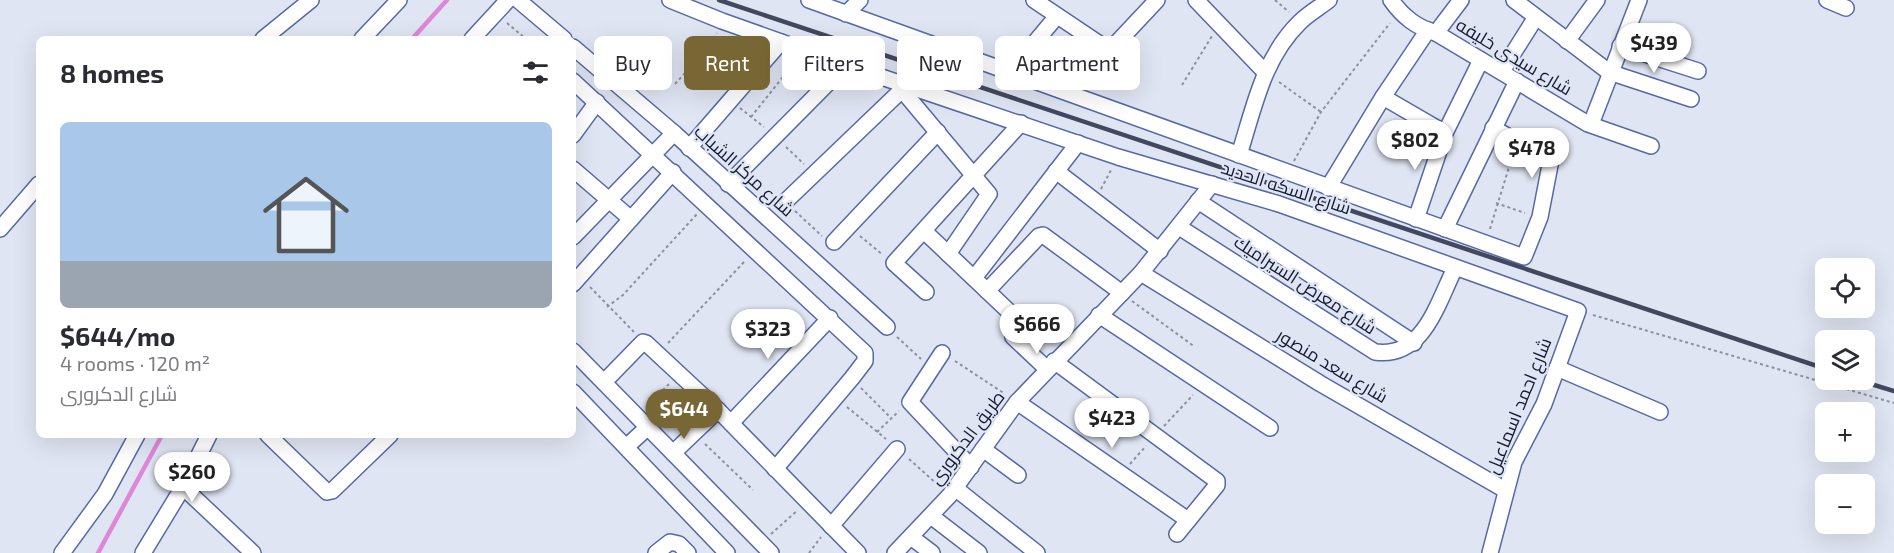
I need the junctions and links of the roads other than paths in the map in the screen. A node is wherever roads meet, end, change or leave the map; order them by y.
1 (311, 0) edge
2 (399, 0) edge
3 (508, 0) edge
4 (518, 0) edge
5 (670, 0) edge
6 (809, 0) edge
7 (860, 0) edge
8 (1034, 0) edge
9 (1157, 0) edge
10 (1196, 0) edge
11 (1329, 0) edge
12 (1461, 0) edge
13 (1514, 0) edge
14 (1597, 0) edge
15 (1639, 0) edge
16 (1827, 0) edge
17 (1395, 5) edge
18 (1846, 8) dead end
19 (846, 14) junction
20 (1057, 16) junction
21 (1536, 17) junction
22 (1432, 32) junction
23 (267, 36) edge
24 (365, 36) edge
25 (475, 36) edge
26 (560, 36) edge
27 (1040, 36) edge
28 (1567, 41) junction
29 (781, 42) joint
30 (1620, 46) junction
31 (576, 50) edge
32 (1481, 60) junction
33 (995, 65) edge
34 (1502, 71) junction
35 (1698, 71) dead end
36 (1265, 72) junction
37 (1609, 72) junction
38 (1517, 81) junction
39 (576, 84) edge
40 (821, 90) edge
41 (902, 90) edge
42 (907, 90) edge
43 (915, 90) edge
44 (1063, 90) edge
45 (1383, 97) junction
46 (1690, 99) dead end
47 (597, 102) junction
48 (1021, 123) junction
49 (1591, 124) junction
50 (1492, 128) junction
51 (576, 131) edge
52 (938, 132) junction
53 (674, 133) junction
54 (1445, 133) junction
55 (1078, 143) junction
56 (1651, 146) dead end
57 (689, 148) junction
58 (654, 154) junction
59 (1239, 155) junction
60 (1056, 171) junction
61 (576, 172) edge
62 (673, 172) junction
63 (975, 176) junction
64 (728, 184) junction
65 (1212, 184) junction
66 (36, 187) edge
67 (1328, 188) junction
68 (609, 200) junction
69 (788, 200) road end
70 (1198, 201) junction
71 (631, 219) junction
72 (1416, 219) junction
73 (1179, 227) junction
74 (0, 229) edge
75 (1444, 229) junction
76 (924, 231) junction
77 (576, 234) edge
78 (834, 243) road end
79 (1160, 251) junction
80 (948, 254) junction
81 (1455, 268) junction
82 (1141, 273) junction
83 (974, 278) junction
84 (577, 280) edge
85 (987, 291) junction
86 (926, 292) dead end
87 (1122, 293) junction
88 (1578, 311) joint
89 (1099, 315) junction
90 (830, 318) junction
91 (887, 327) road end
92 (1413, 343) junction
93 (942, 353) road end
94 (576, 354) edge
95 (1050, 365) junction
96 (1557, 368) junction
97 (604, 382) junction
98 (576, 395) edge
99 (1017, 402) junction
100 (718, 410) junction
101 (1660, 412) dead end
102 (731, 423) junction
103 (648, 427) junction
104 (1270, 428) dead end
105 (135, 438) edge
106 (208, 438) edge
107 (271, 438) edge
108 (387, 438) edge
109 (626, 447) junction
110 (897, 449) road end
111 (983, 449) junction
112 (673, 453) junction
113 (971, 467) junction
114 (775, 469) junction
115 (1018, 475) dead end
116 (183, 487) junction
117 (1505, 490) junction
118 (952, 492) junction
119 (931, 516) junction
120 (1188, 520) junction
121 (831, 526) junction
122 (1177, 534) dead end
123 (911, 537) junction
124 (766, 548) edge
125 (62, 553) edge
126 (143, 553) edge
127 (254, 553) edge
128 (657, 553) edge
129 (688, 553) edge
130 (727, 553) edge
131 (858, 553) edge
132 (895, 553) edge
133 (932, 553) edge
134 (980, 553) edge
135 (1037, 553) edge
136 (1490, 553) edge

1 - 23 street
2 - 24 street
3 - 25 street
4 - 26 street
5 - 29 street, شارع السكه الحديد
6 - 19 street, شارع السكه الحديد
7 - 19 street
8 - 20 street
9 - 20 street
10 - 36 street
11 - 36 street
12 - 22 street
13 - 21 street
14 - 28 street
15 - 30 street
16 - 18 street
17 - 22 street, شارع سيدى خليفه
19 - 33 street, شارع السكه الحديد
20 - 27 street
21 - 28 street
21 - 34 street
22 - 32 street, شارع سيدى خليفه
22 - 45 street
28 - 37 street
29 - 57 street
30 - 35 street
30 - 37 street
31 - 53 street, شارع مركز الشباب
32 - 34 street, شارع سيدى خليفه
32 - 54 street
34 - 38 street, شارع سيدى خليفه
36 - 59 street
37 - 46 street
37 - 49 street
38 - 49 street, شارع سيدى خليفه
38 - 50 street
39 - 47 street
40 - 64 street
41 - 69 street
42 - 52 street
43 - 48 street, شارع السكه الحديد
44 - 59 street, شارع السكه الحديد
45 - 54 street
45 - 67 street
47 - 51 street
47 - 58 street
48 - 55 street, شارع السكه الحديد
48 - 63 street
49 - 56 street, شارع سيدى خليفه
50 - 75 street
50 - 75 street, شارع السكه الحديد
52 - 63 street
52 - 78 street
53 - 57 street, شارع مركز الشباب
53 - 58 street
54 - 72 street
55 - 60 street
55 - 65 street, شارع السكه الحديد
57 - 64 street, شارع مركز الشباب
58 - 62 street
58 - 68 street
59 - 67 street, شارع السكه الحديد
60 - 79 street
60 - 83 street
61 - 68 street
62 - 71 street
62 - 90 street
63 - 76 street
63 - 80 street
64 - 91 street, شارع مركز الشباب
65 - 70 street, طريق الدكروري
65 - 81 street, شارع السكه الحديد
66 - 74 street
67 - 72 street, شارع السكه الحديد
68 - 71 street
68 - 77 street
70 - 73 street, طريق الدكروري
70 - 92 street
71 - 84 street
72 - 75 street, شارع السكه الحديد
73 - 79 street, طريق الدكروري
73 - 92 street, شارع معرض السيراميك
76 - 80 street
76 - 86 street
79 - 82 street, طريق الدكروري
80 - 83 street
81 - 88 street, شارع السكه الحديد
81 - 92 street
82 - 87 street, طريق الدكروري
82 - 117 street, شارع سعد منصور
83 - 85 street
85 - 87 street
85 - 95 street
87 - 89 street, طريق الدكروري
88 - 96 street, شارع احمد اسماعيل
89 - 95 street, طريق الدكروري
89 - 104 street
90 - 102 street
90 - 114 street
93 - 113 street
94 - 97 street
95 - 99 street, طريق الدكروري
95 - 120 street
96 - 101 street
96 - 117 street, شارع احمد اسماعيل
97 - 100 street
97 - 103 street
98 - 109 street
99 - 111 street, طريق الدكروري
99 - 120 street
100 - 102 street
100 - 112 street
102 - 114 street
103 - 109 street
103 - 112 street
105 - 125 street
106 - 116 street
107 - 108 street
109 - 130 street
110 - 121 street
111 - 113 street, طريق الدكروري
111 - 115 street
112 - 124 street
113 - 118 street, طريق الدكروري
114 - 121 street
116 - 126 street
116 - 127 street
117 - 136 street, شارع احمد اسماعيل
118 - 119 street, طريق الدكروري
118 - 135 street
119 - 123 street, طريق الدكروري
119 - 134 street
120 - 122 street
121 - 131 street
123 - 132 street, طريق الدكروري
123 - 133 street
128 - 129 street

